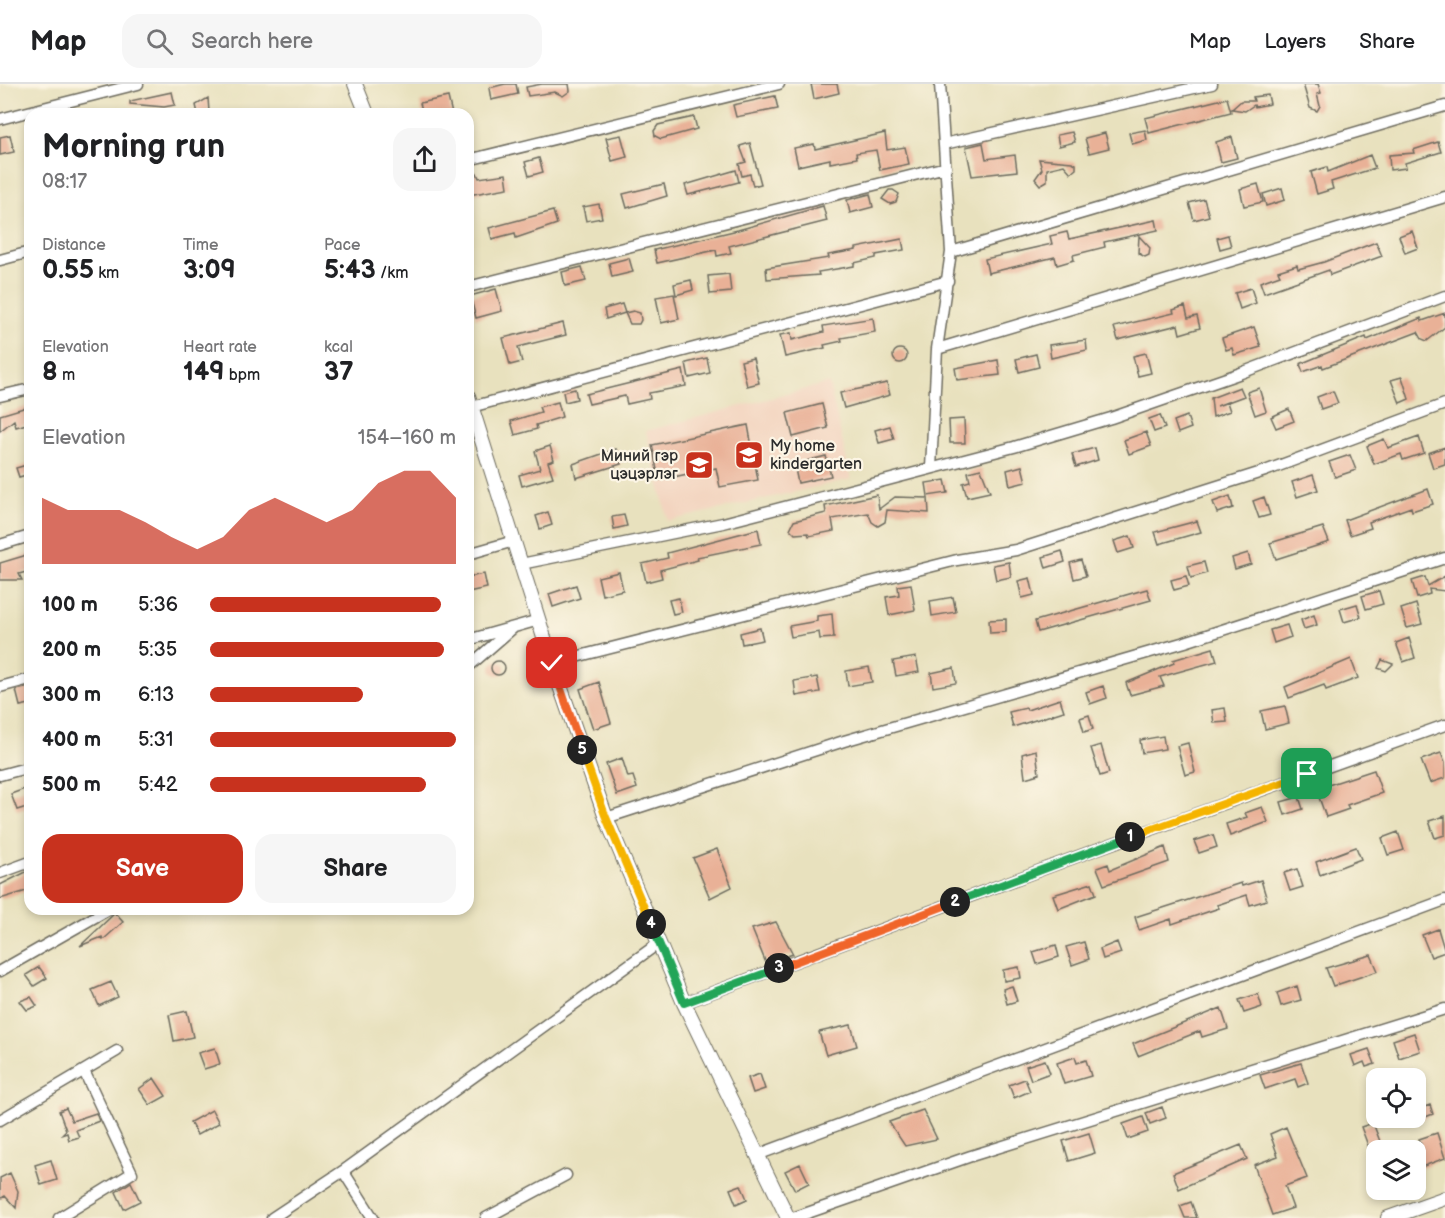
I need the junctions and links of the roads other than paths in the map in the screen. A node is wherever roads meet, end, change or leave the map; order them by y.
1 (138, 84) edge
2 (355, 84) edge
3 (779, 84) edge
4 (940, 84) edge
5 (1212, 84) edge
6 (1445, 106) edge
7 (41, 108) edge
8 (365, 108) edge
9 (24, 112) edge
10 (0, 118) edge
11 (944, 144) junction
12 (474, 159) edge
13 (945, 167) junction
14 (1445, 197) edge
15 (951, 252) junction
16 (24, 254) edge
17 (0, 260) edge
18 (948, 282) junction
19 (474, 285) edge
20 (1445, 296) edge
21 (938, 350) junction
22 (24, 390) edge
23 (0, 396) edge
24 (1445, 404) edge
25 (474, 410) edge
26 (474, 420) edge
27 (931, 468) junction
28 (24, 538) edge
29 (514, 541) junction
30 (0, 545) edge
31 (474, 552) edge
32 (1445, 558) edge
33 (521, 564) junction
34 (539, 620) junction
35 (516, 626) junction
36 (474, 638) edge
37 (474, 662) edge
38 (552, 663) junction
39 (24, 681) edge
40 (0, 687) edge
41 (1445, 725) edge
42 (24, 769) edge
43 (0, 775) edge
44 (606, 818) junction
45 (24, 864) edge
46 (0, 873) edge
47 (1445, 900) edge
48 (99, 915) edge
49 (658, 943) junction
50 (0, 971) edge
51 (684, 1003) junction
52 (1445, 1009) edge
53 (117, 1052) dead end
54 (84, 1071) junction
55 (0, 1120) edge
56 (757, 1155) junction
57 (343, 1171) junction
58 (566, 1175) dead end
59 (1445, 1198) edge
60 (59, 1218) edge
61 (272, 1218) edge
62 (373, 1218) edge
63 (486, 1218) edge
64 (788, 1218) edge
65 (793, 1218) edge
66 (1388, 1218) edge

1 - 7 street
2 - 8 street
3 - 12 street
4 - 11 street
5 - 11 street
6 - 15 street
9 - 10 street
11 - 13 street
13 - 15 street
13 - 19 street
14 - 21 street
15 - 18 street
16 - 17 street
18 - 21 street
18 - 25 street
20 - 27 street
21 - 27 street
22 - 23 street
24 - 38 street
26 - 29 street
27 - 33 street
28 - 30 street
29 - 31 street
29 - 33 street
32 - 44 street
33 - 34 street
34 - 35 street
34 - 38 street
35 - 36 street
35 - 37 street
38 - 44 street
39 - 40 street
41 - 51 street
42 - 43 street
44 - 49 street
45 - 46 street
47 - 56 street
48 - 50 street
49 - 51 street
49 - 57 street
51 - 56 street
52 - 65 street
53 - 54 street
54 - 55 street
54 - 60 street
56 - 64 street
57 - 61 street
57 - 62 street
58 - 63 street
59 - 66 street

